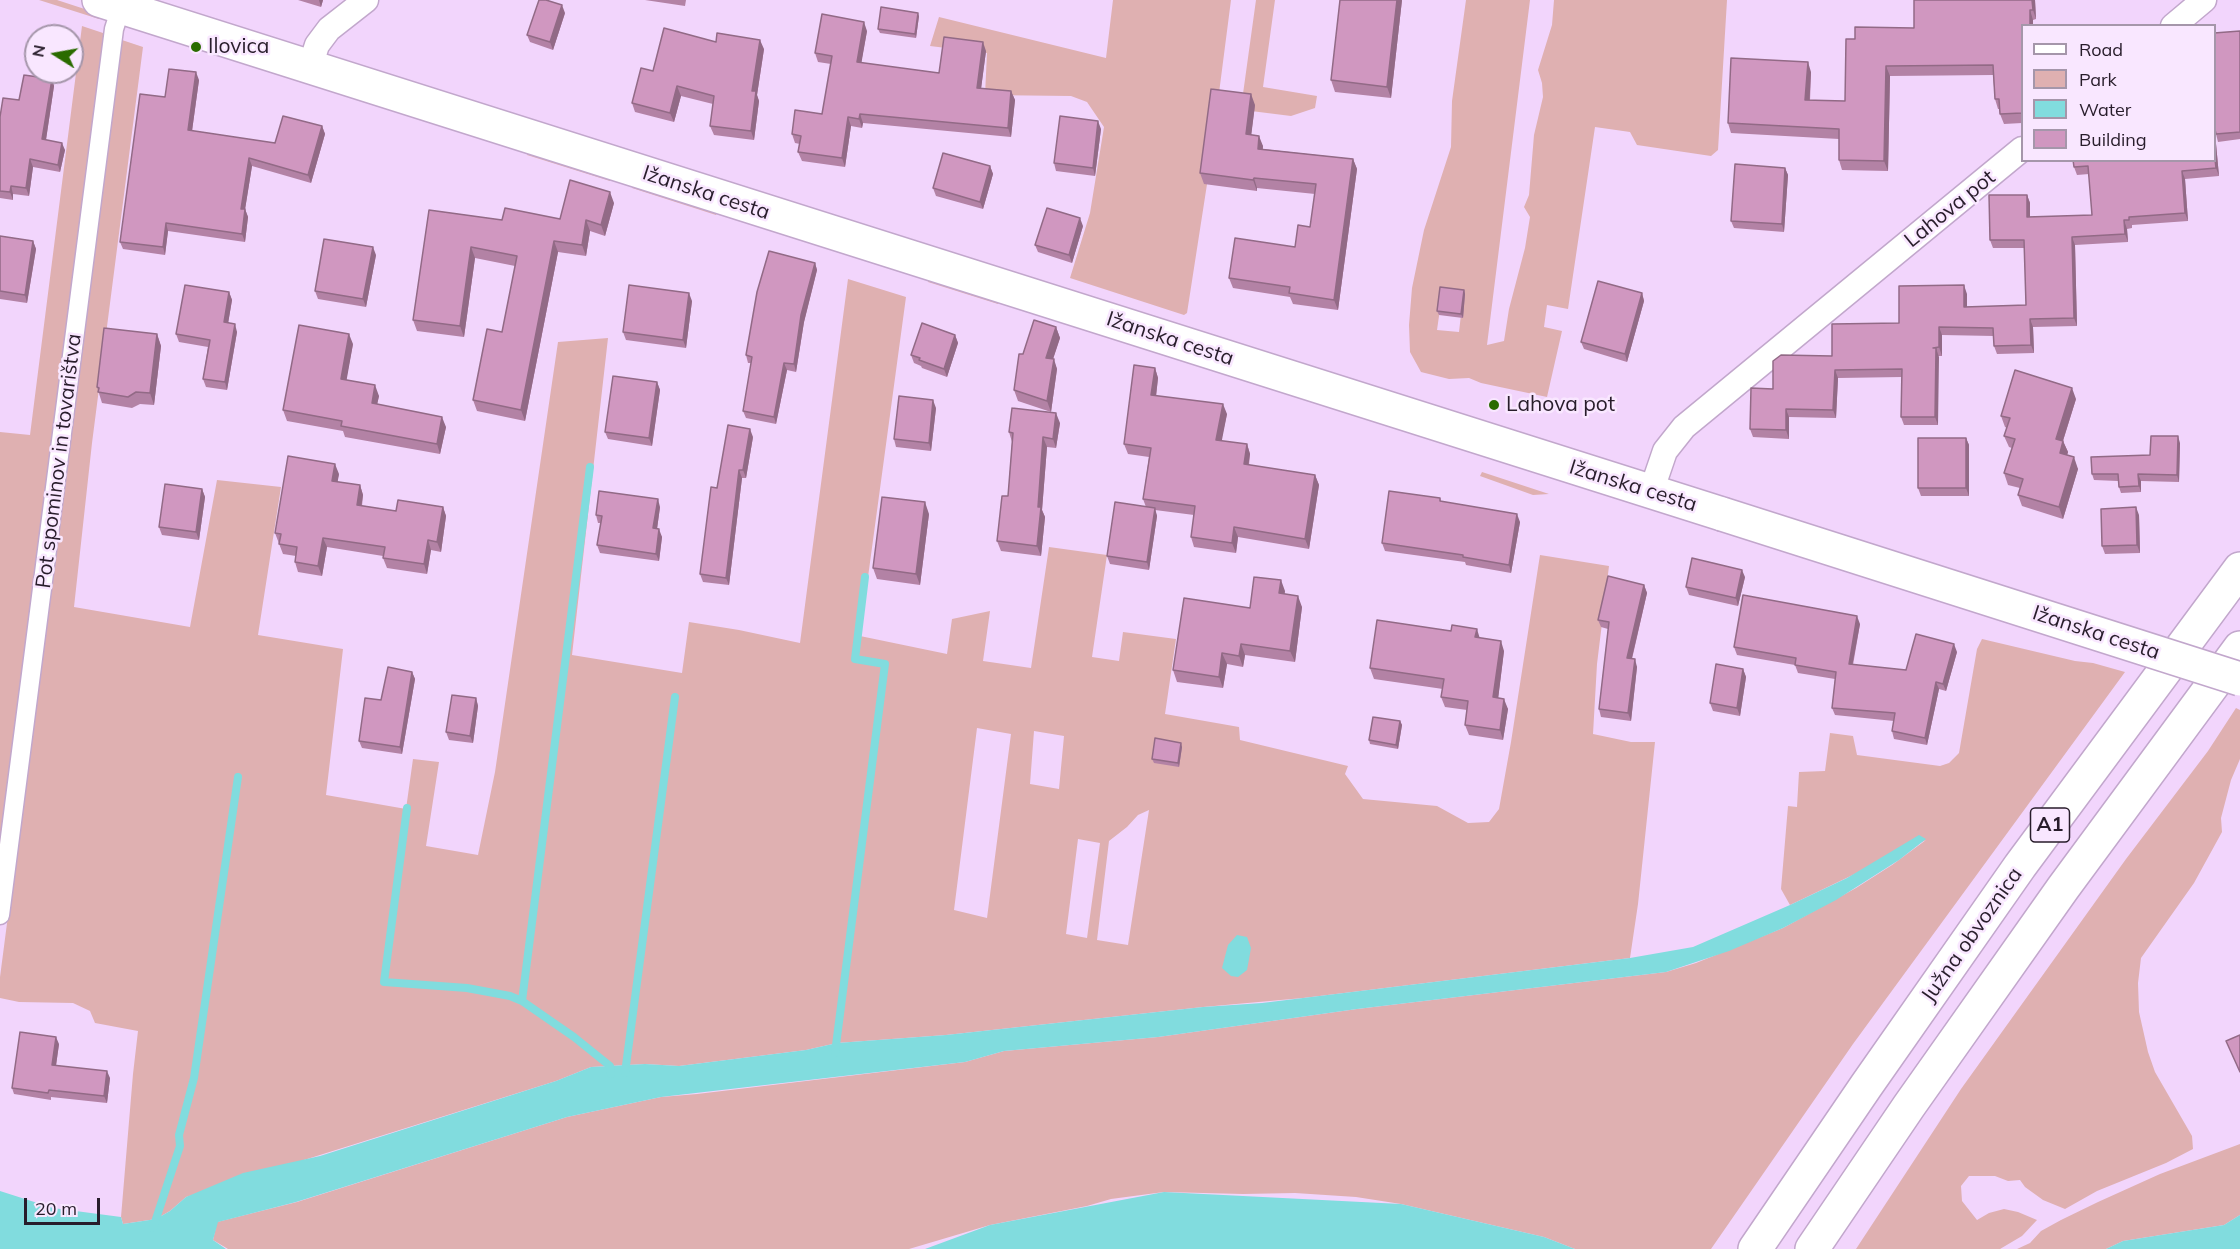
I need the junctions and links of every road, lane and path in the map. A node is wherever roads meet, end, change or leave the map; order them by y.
1 (366, 0) edge
2 (2204, 0) edge
3 (110, 3) edge
4 (2175, 24) edge
5 (310, 67) junction
6 (2021, 150) edge
7 (1651, 492) junction
8 (2240, 569) edge
9 (2240, 648) edge
10 (2240, 679) edge
11 (0, 915) edge
12 (1755, 1249) edge
13 (1812, 1249) edge

1 - 5 street
2 - 4 street
3 - 5 main road, Ižanska cesta
3 - 11 street, Pot spominov in tovarištva
5 - 7 main road, Ižanska cesta
6 - 7 street, Lahova pot
7 - 10 main road, Ižanska cesta, bridge
8 - 12 main road, Južna obvoznica / A1
9 - 13 main road, A1

